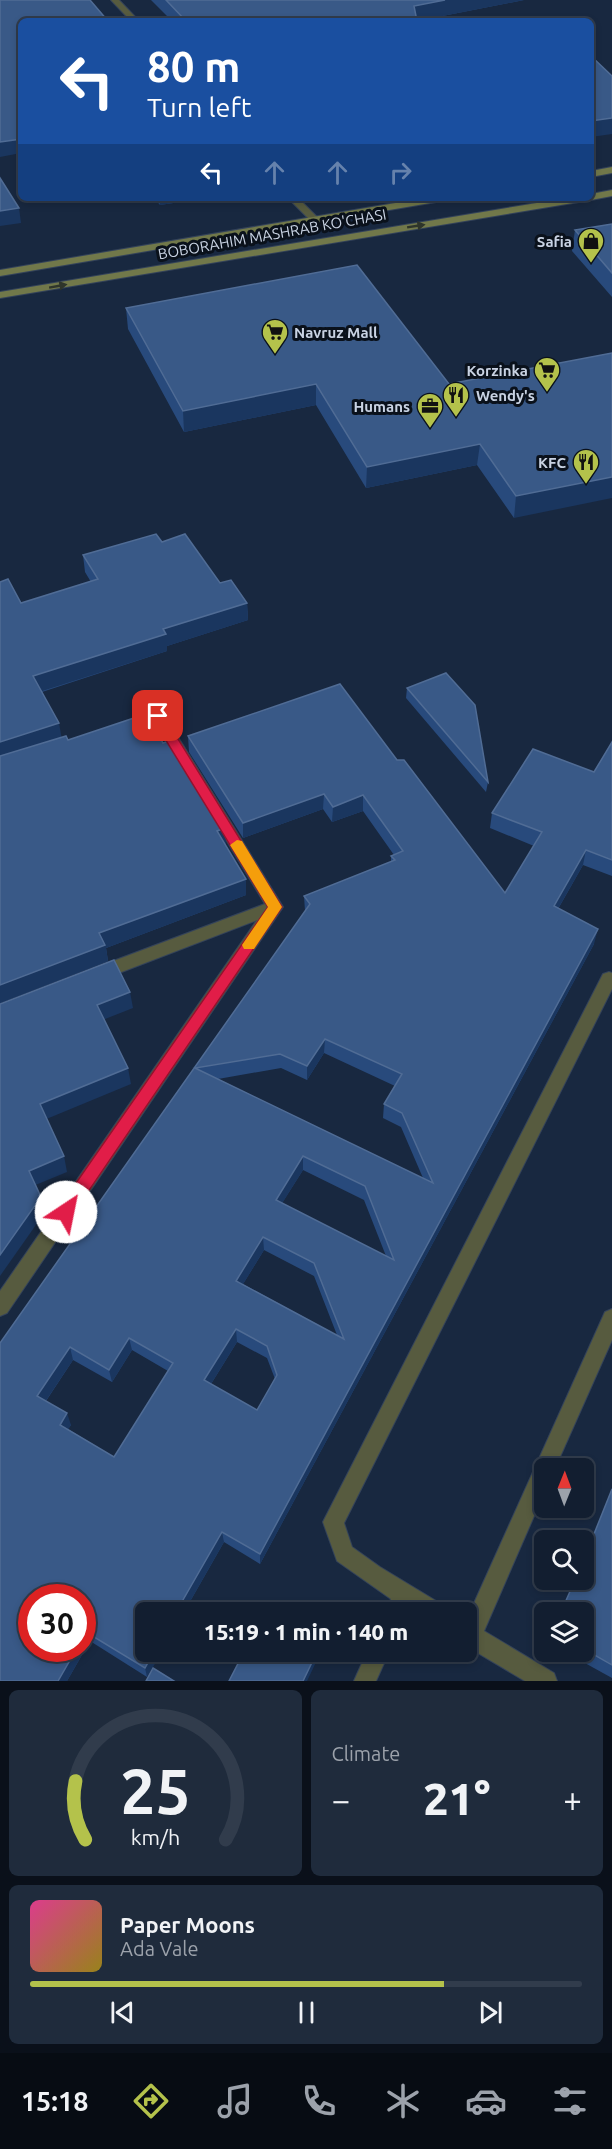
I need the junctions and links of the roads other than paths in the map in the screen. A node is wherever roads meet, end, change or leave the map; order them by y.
1 (115, 0) edge
2 (132, 18) edge
3 (612, 170) edge
4 (594, 173) edge
5 (612, 194) edge
6 (594, 197) edge
7 (296, 201) edge
8 (424, 201) edge
9 (566, 201) edge
10 (314, 219) junction
11 (147, 248) junction
12 (159, 268) junction
13 (0, 273) edge
14 (0, 295) edge
15 (112, 731) edge
16 (275, 907) junction
17 (88, 978) edge
18 (609, 979) dead end
19 (0, 1307) edge
20 (612, 1318) edge
21 (550, 1458) edge
22 (534, 1493) edge
23 (398, 1602) edge
24 (477, 1617) edge
25 (477, 1639) edge
26 (374, 1662) edge
27 (365, 1681) edge
28 (546, 1681) edge

1 - 2 street
3 - 4 main road
5 - 6 main road
7 - 10 street
8 - 10 main road, BOBORAHIM MASHRAB KO'CHASI
12 -> 9 main road, BOBORAHIM MASHRAB KO'CHASI
10 - 11 main road, BOBORAHIM MASHRAB KO'CHASI
11 - 12 main road
11 - 13 main road, BOBORAHIM MASHRAB KO'CHASI
14 -> 12 main road, BOBORAHIM MASHRAB KO'CHASI
15 - 16 street
16 - 17 street
16 - 19 street
18 - 23 street
20 - 21 street
22 - 24 street
25 - 28 street
26 - 27 street

